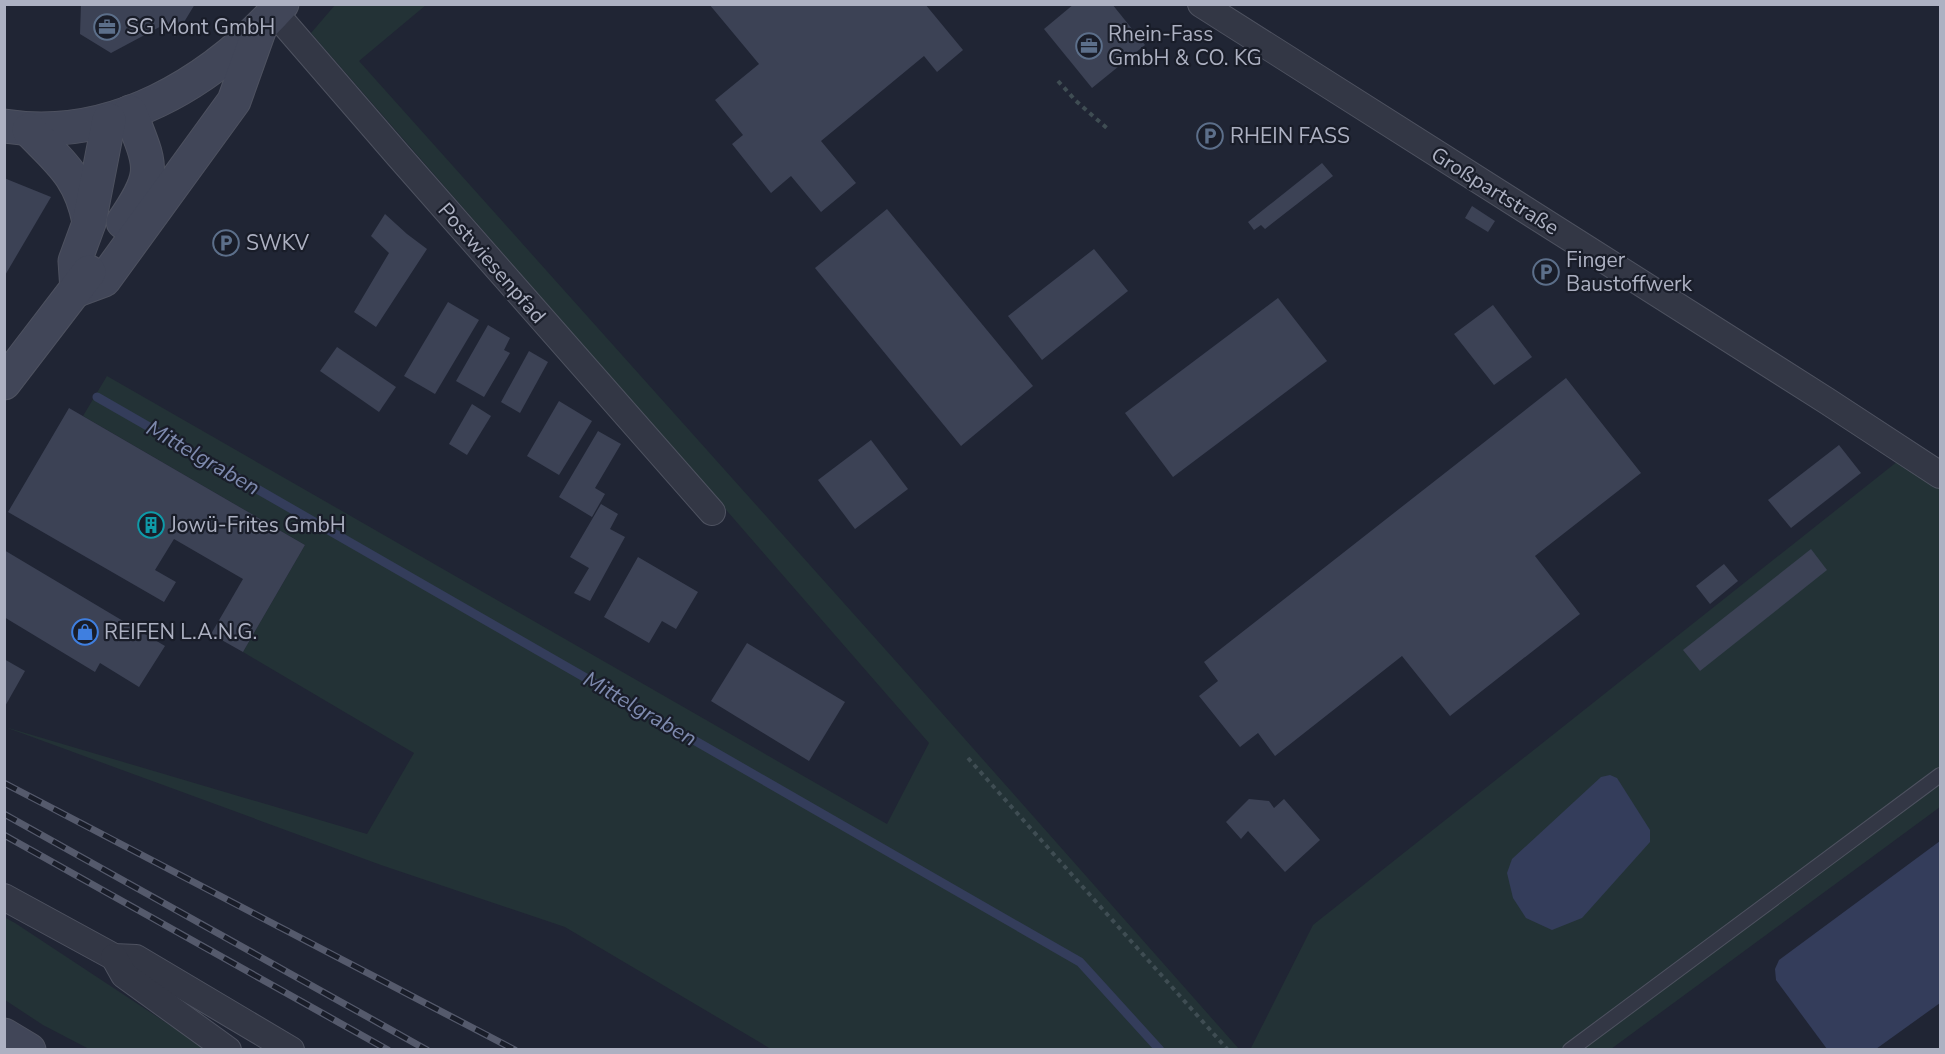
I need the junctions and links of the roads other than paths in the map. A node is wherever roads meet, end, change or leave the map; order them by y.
1 (1201, 4) edge
2 (272, 16) edge
3 (119, 116) junction
4 (17, 128) edge
5 (89, 223) junction
6 (77, 290) junction
7 (4, 383) edge
8 (1941, 475) edge
9 (712, 512) dead end
10 (1941, 775) edge
11 (4, 897) edge
12 (114, 957) junction
13 (4, 1035) edge
14 (29, 1050) edge
15 (228, 1050) edge
16 (291, 1050) edge
17 (1570, 1050) edge

1 - 8 street, Großpartstraße
2 - 3 street
2 - 6 street
2 - 9 street, Postwiesenpfad
3 - 4 street
3 - 5 street
3 - 6 street
4 - 5 street
5 - 6 street
6 - 7 street
10 - 17 lane
11 - 12 street
12 - 15 street
12 - 16 street
13 - 14 street

